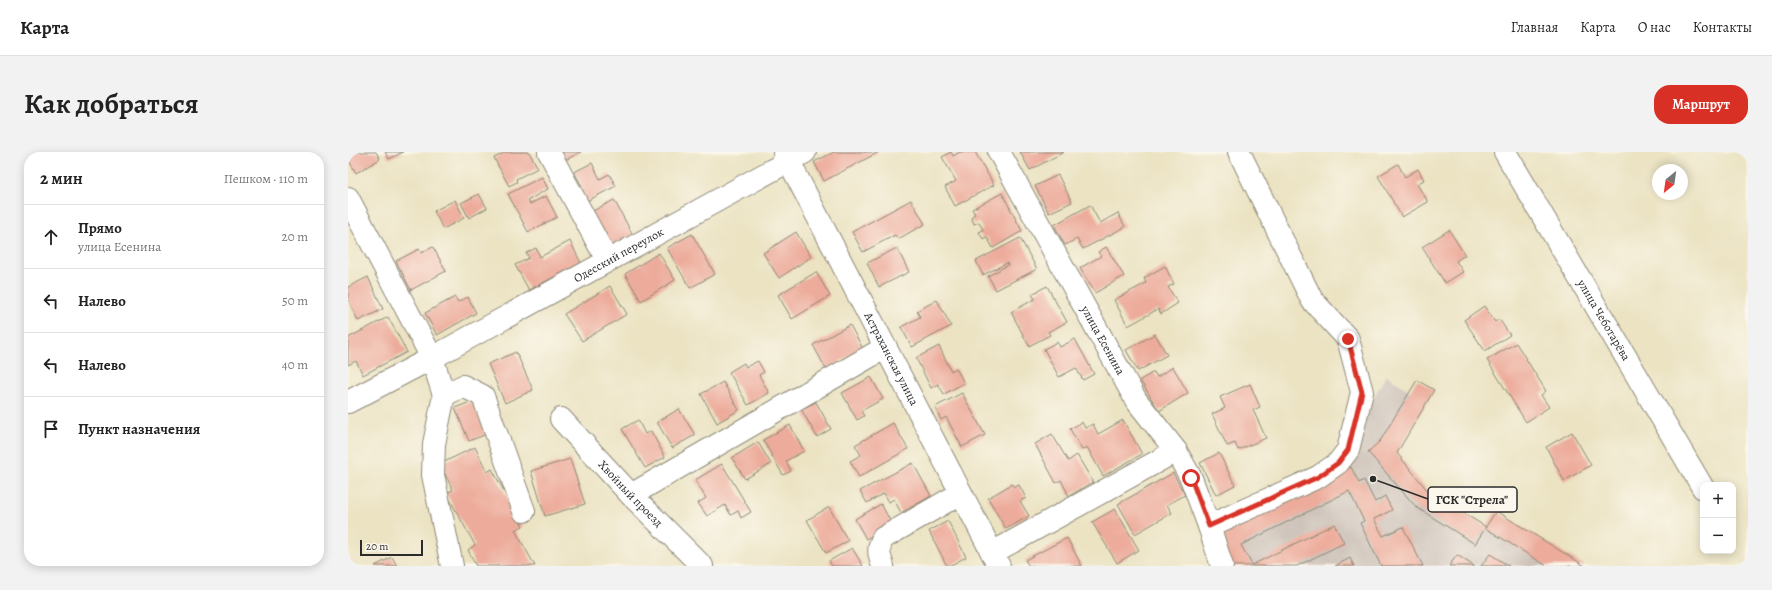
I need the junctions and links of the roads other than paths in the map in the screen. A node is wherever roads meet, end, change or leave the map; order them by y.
1 (549, 152) edge
2 (999, 152) edge
3 (1239, 152) edge
4 (1505, 152) edge
5 (792, 155) edge
6 (348, 198) edge
7 (607, 260) junction
8 (886, 347) junction
9 (432, 358) junction
10 (444, 395) junction
11 (348, 402) edge
12 (561, 419) dead end
13 (1176, 451) junction
14 (1700, 483) edge
15 (961, 493) junction
16 (631, 495) junction
17 (524, 511) dead end
18 (1209, 526) junction
19 (995, 560) edge
20 (452, 566) edge
21 (702, 566) edge
22 (883, 566) edge
23 (1222, 566) edge

1 - 7 street
2 - 13 street, улица Есенина
3 - 18 street
4 - 14 street, улица Чеботарёва
5 - 7 street, Одесский переулок
5 - 8 street, Астраханская улица
6 - 9 street
7 - 9 street, Одесский переулок
8 - 15 street, Астраханская улица
8 - 16 street
9 - 10 street
9 - 11 street, Одесский переулок
10 - 17 street
10 - 20 street
12 - 16 street, Хвойный проезд
13 - 18 street, улица Есенина
13 - 19 street
15 - 19 street, Астраханская улица
15 - 22 street
16 - 21 street, Хвойный проезд
18 - 23 street, улица Есенина

